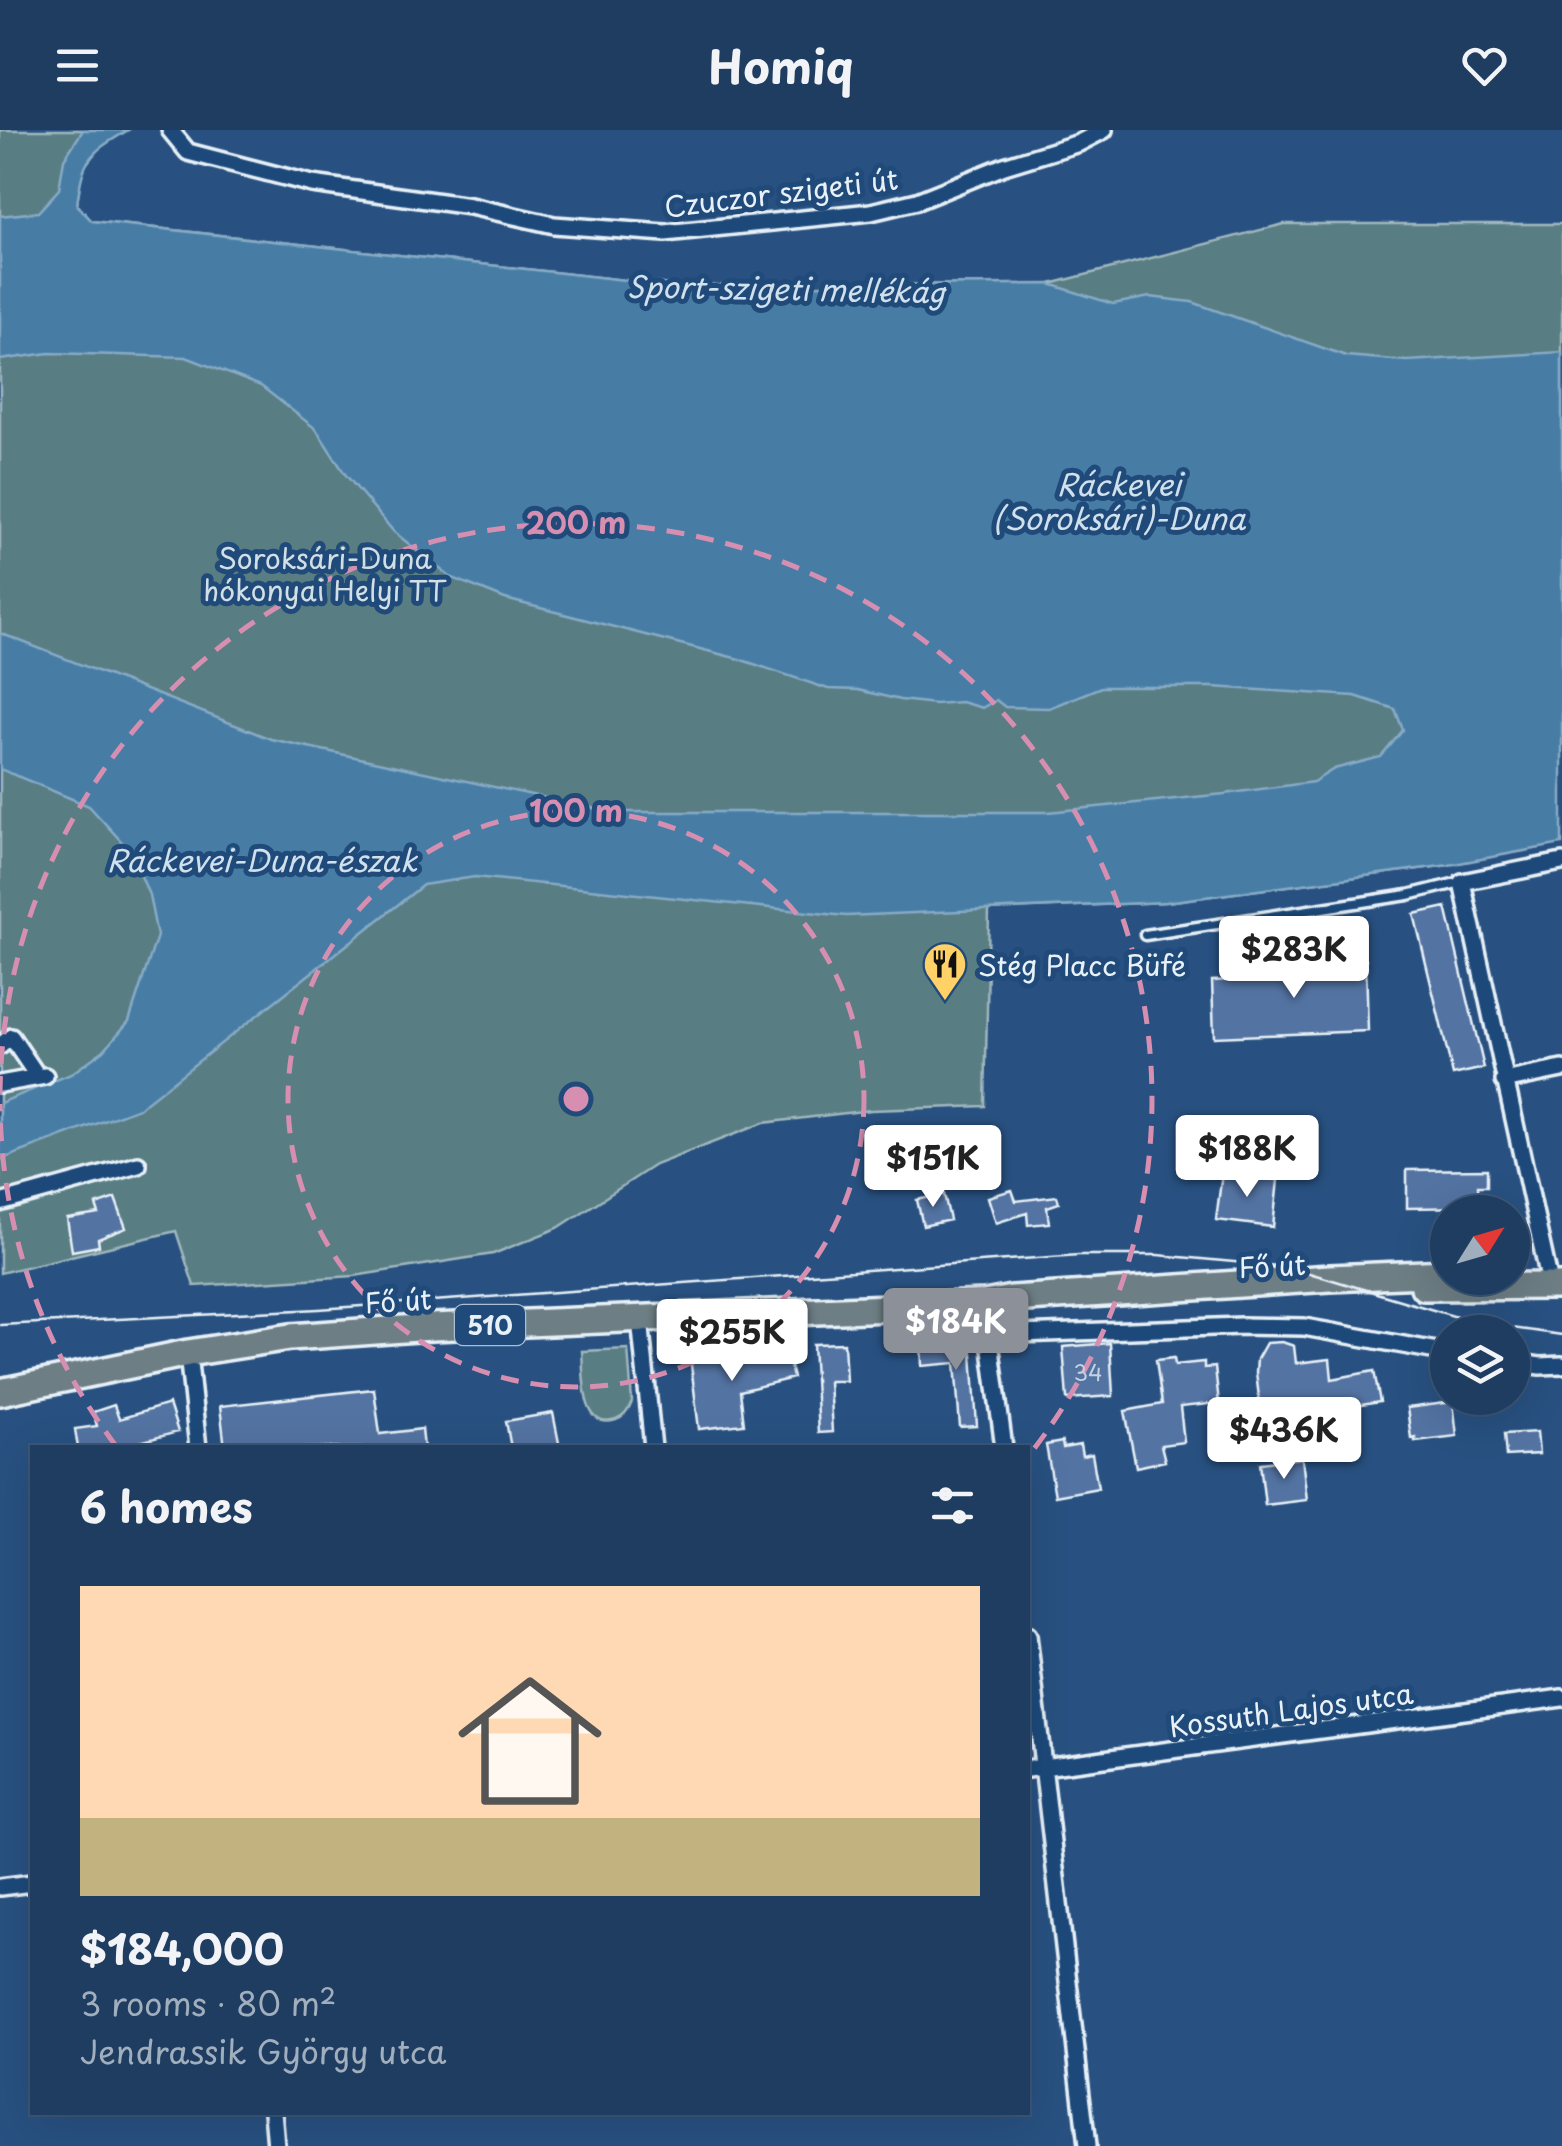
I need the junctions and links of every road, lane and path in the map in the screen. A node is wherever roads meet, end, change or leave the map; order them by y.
1 (170, 130) edge
2 (1104, 130) edge
3 (1562, 862) edge
4 (1462, 882) junction
5 (1144, 935) dead end
6 (0, 1046) edge
7 (1562, 1069) edge
8 (1504, 1080) junction
9 (0, 1084) edge
10 (138, 1165) dead end
11 (0, 1203) edge
12 (1430, 1275) edge
13 (1530, 1275) edge
14 (1557, 1278) edge
15 (984, 1304) junction
16 (640, 1319) junction
17 (990, 1335) junction
18 (1430, 1350) edge
19 (188, 1353) junction
20 (1530, 1365) edge
21 (1562, 1365) edge
22 (0, 1392) edge
23 (198, 1445) edge
24 (653, 1445) edge
25 (1004, 1445) edge
26 (1030, 1668) edge
27 (1562, 1698) edge
28 (1036, 1768) edge
29 (30, 1883) edge
30 (0, 1887) edge
31 (273, 2115) edge
32 (276, 2146) edge
33 (1087, 2146) edge

1 - 2 street, Czuczor szigeti út
3 - 4 street
4 - 5 lane
4 - 8 street
6 - 9 street
7 - 8 street
8 - 14 street
10 - 11 street
12 - 15 main road, Fő út / 510
13 - 14 main road
14 - 15 main road, Fő út / 510
15 - 16 main road, Fő út / 510
15 - 17 street
16 - 19 main road, Fő út / 510
16 - 24 street
17 - 18 street
17 - 25 street
19 - 22 main road, Fő út / 510
19 - 23 street
20 - 21 street
26 - 28 street
27 - 28 street, Kossuth Lajos utca
28 - 33 street
29 - 30 street
31 - 32 street

